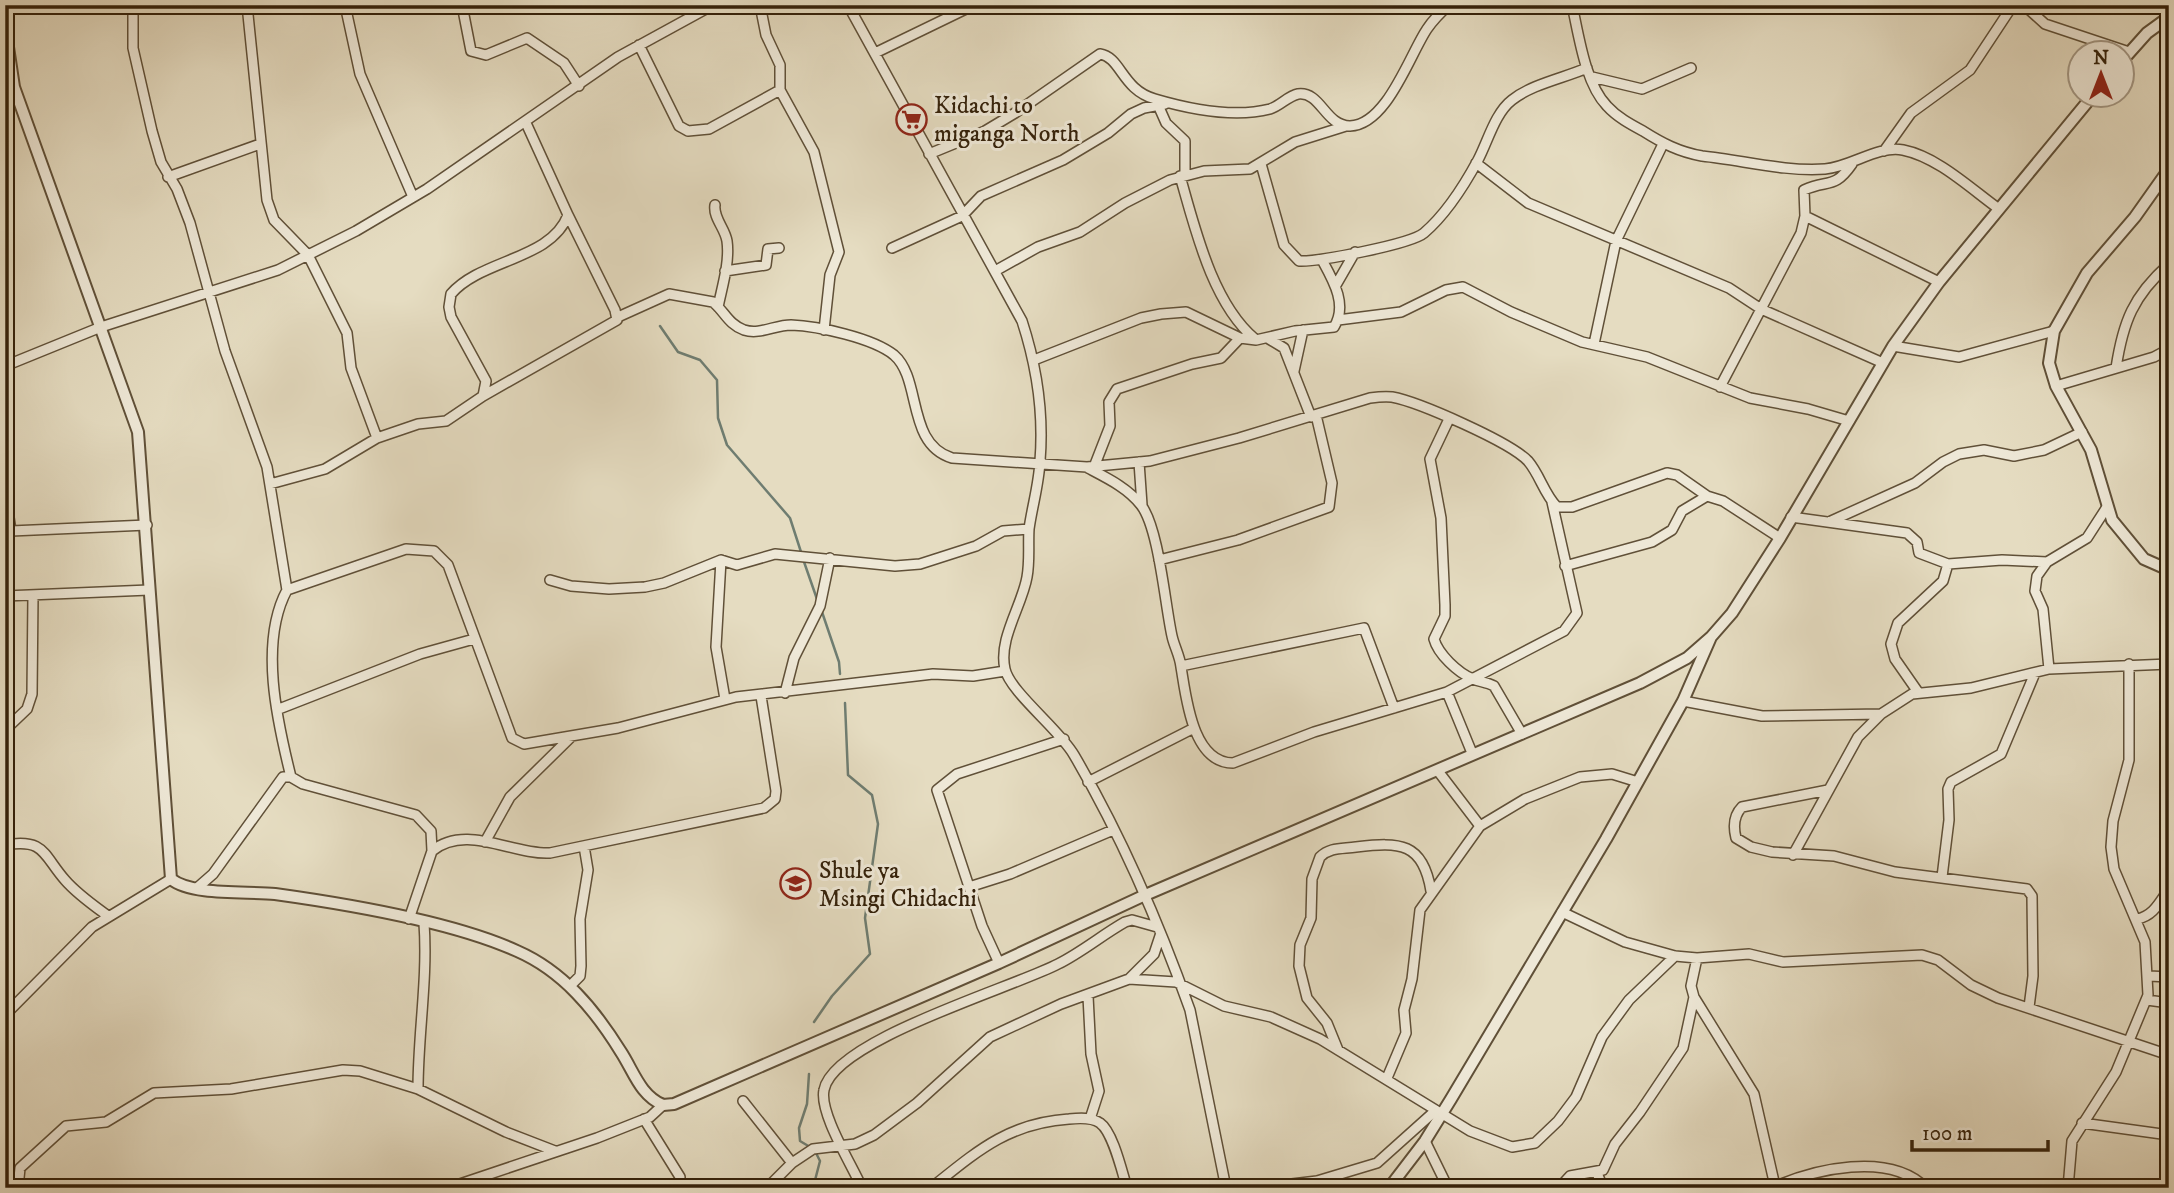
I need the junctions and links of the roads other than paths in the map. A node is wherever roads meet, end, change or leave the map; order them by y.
1 (7, 5) edge
2 (133, 5) edge
3 (247, 5) edge
4 (345, 5) edge
5 (462, 5) edge
6 (713, 5) edge
7 (760, 5) edge
8 (848, 5) edge
9 (974, 5) edge
10 (1449, 5) edge
11 (1572, 5) edge
12 (2013, 5) edge
13 (2024, 5) edge
14 (2169, 17) edge
15 (2079, 38) edge
16 (639, 45) junction
17 (2136, 47) edge
18 (875, 53) junction
19 (1691, 68) dead end
20 (1589, 73) junction
21 (579, 86) junction
22 (780, 90) junction
23 (1170, 103) junction
24 (1158, 106) junction
25 (2082, 108) edge
26 (1325, 113) junction
27 (526, 122) junction
28 (1349, 126) junction
29 (1321, 132) junction
30 (260, 144) junction
31 (1663, 144) junction
32 (1884, 151) junction
33 (929, 154) junction
34 (1476, 163) junction
35 (1261, 164) junction
36 (1852, 164) junction
37 (2169, 169) edge
38 (1183, 175) junction
39 (168, 177) junction
40 (413, 197) junction
41 (715, 205) dead end
42 (1999, 209) junction
43 (568, 215) junction
44 (962, 216) junction
45 (1805, 216) junction
46 (1616, 241) junction
47 (779, 248) dead end
48 (892, 248) dead end
49 (1355, 253) junction
50 (307, 255) junction
51 (1322, 260) junction
52 (2169, 264) edge
53 (725, 271) junction
54 (995, 271) junction
55 (1939, 282) junction
56 (1336, 285) junction
57 (211, 292) junction
58 (718, 307) junction
59 (1761, 309) junction
60 (618, 317) junction
61 (1338, 320) junction
62 (101, 327) junction
63 (824, 330) junction
64 (1303, 330) junction
65 (2054, 331) junction
66 (1240, 338) junction
67 (1269, 339) junction
68 (1256, 340) junction
69 (1594, 344) junction
70 (1894, 346) junction
71 (2169, 349) edge
72 (1034, 360) junction
73 (1883, 363) junction
74 (5, 366) edge
75 (2116, 368) junction
76 (1294, 373) junction
77 (2056, 386) junction
78 (1720, 387) junction
79 (483, 396) junction
80 (1313, 416) junction
81 (1449, 419) junction
82 (1849, 421) junction
83 (2082, 432) junction
84 (377, 438) junction
85 (1139, 462) junction
86 (1040, 463) junction
87 (1090, 467) junction
88 (270, 484) junction
89 (5, 491) edge
90 (1707, 496) junction
91 (1552, 502) junction
92 (1142, 505) junction
93 (2107, 507) junction
94 (1791, 517) junction
95 (1831, 521) junction
96 (147, 525) junction
97 (1029, 529) junction
98 (8, 531) edge
99 (1780, 538) junction
100 (830, 558) junction
101 (721, 560) junction
102 (1159, 560) junction
103 (2047, 562) junction
104 (1948, 564) junction
105 (1565, 566) junction
106 (2169, 570) edge
107 (550, 580) dead end
108 (149, 590) junction
109 (287, 590) junction
110 (33, 595) junction
111 (5, 596) edge
112 (1712, 637) junction
113 (474, 639) junction
114 (2129, 664) junction
115 (2169, 664) edge
116 (1181, 666) junction
117 (2049, 669) junction
118 (1005, 671) junction
119 (2035, 673) junction
120 (1474, 679) junction
121 (1447, 692) junction
122 (1918, 692) junction
123 (785, 693) junction
124 (761, 695) junction
125 (725, 699) junction
126 (1683, 701) junction
127 (1394, 708) junction
128 (279, 709) junction
129 (1881, 714) junction
130 (1194, 729) junction
131 (5, 730) edge
132 (1522, 734) junction
133 (572, 736) junction
134 (1064, 739) junction
135 (1472, 753) junction
136 (1438, 771) junction
137 (291, 777) junction
138 (1088, 782) junction
139 (1638, 782) junction
140 (1828, 790) junction
141 (1480, 826) junction
142 (1113, 830) junction
143 (485, 842) junction
144 (5, 845) edge
145 (584, 846) junction
146 (432, 851) junction
147 (1793, 855) junction
148 (1942, 877) junction
149 (171, 879) junction
150 (969, 887) junction
151 (197, 888) junction
152 (2169, 889) edge
153 (1431, 891) junction
154 (1143, 896) junction
155 (1562, 912) junction
156 (108, 916) junction
157 (409, 919) junction
158 (2137, 919) junction
159 (424, 923) junction
160 (1158, 932) junction
161 (1675, 956) junction
162 (1696, 958) junction
163 (999, 963) junction
164 (2149, 976) junction
165 (2169, 976) edge
166 (1129, 979) junction
167 (571, 985) junction
168 (1182, 986) junction
169 (1088, 996) junction
170 (1694, 997) junction
171 (2147, 1000) junction
172 (2169, 1003) edge
173 (2029, 1007) junction
174 (5, 1015) edge
175 (2130, 1041) junction
176 (1338, 1050) junction
177 (2169, 1055) edge
178 (1387, 1078) junction
179 (418, 1089) junction
180 (743, 1101) dead end
181 (663, 1105) junction
182 (1437, 1113) junction
183 (644, 1119) junction
184 (1090, 1119) junction
185 (2082, 1123) junction
186 (2169, 1135) edge
187 (1425, 1142) junction
188 (843, 1145) junction
189 (555, 1150) junction
190 (792, 1163) junction
191 (1597, 1173) junction
192 (1774, 1187) edge
193 (18, 1188) edge
194 (448, 1188) edge
195 (678, 1188) edge
196 (767, 1188) edge
197 (862, 1188) edge
198 (931, 1188) edge
199 (1128, 1188) edge
200 (1226, 1188) edge
201 (1258, 1188) edge
202 (1390, 1188) edge
203 (1448, 1188) edge
204 (1559, 1188) edge
205 (1603, 1188) edge
206 (1926, 1188) edge
207 (2068, 1188) edge

1 - 62 street
2 - 39 street
3 - 30 street
4 - 40 street
5 - 21 street
6 - 16 street
7 - 22 street
8 - 18 street
9 - 18 street
10 - 28 street
11 - 20 street
12 - 32 street
13 - 15 street
14 - 17 street
16 - 21 street
16 - 22 street
18 - 33 street
19 - 20 street
20 - 31 street
20 - 34 street
21 - 27 street
22 - 63 street
23 - 24 street
23 - 26 street
23 - 33 street
24 - 38 street
24 - 44 street
25 - 42 street
26 - 28 street
26 - 29 street
27 - 40 street
27 - 43 street
28 - 29 street
29 - 35 street
30 - 39 street
30 - 50 street
31 - 36 street
31 - 46 street
32 - 36 street
32 - 42 street
33 - 44 street
34 - 46 street
34 - 49 street
35 - 38 street
35 - 51 street
36 - 45 street
37 - 65 street
38 - 54 street
38 - 68 street
39 - 57 street
40 - 50 street
41 - 53 street
42 - 55 street
43 - 60 street
43 - 79 street
44 - 48 street
44 - 54 street
45 - 55 street
45 - 59 street
46 - 59 street
46 - 69 street
47 - 53 street
49 - 51 street
49 - 56 street
50 - 57 street
50 - 84 street
51 - 56 street
52 - 75 street
53 - 58 street
54 - 72 street
55 - 70 street
56 - 61 street
57 - 62 street
57 - 88 street
58 - 60 street
58 - 63 street
59 - 73 street
59 - 78 street
60 - 79 street
61 - 64 street
61 - 69 street
62 - 74 street
62 - 96 street
63 - 86 street
64 - 67 street
64 - 76 street
65 - 70 street
65 - 77 street
66 - 68 street
66 - 72 street
66 - 87 street
67 - 68 street
67 - 76 street
69 - 78 street
70 - 73 street
71 - 75 street
72 - 86 street
73 - 82 street
75 - 77 street
76 - 80 street
77 - 83 street
78 - 82 street
79 - 84 street
80 - 81 street
80 - 85 street
80 - 102 street
81 - 91 street
81 - 120 street
82 - 94 street
83 - 93 street
83 - 95 street
84 - 88 street
85 - 87 street
85 - 92 street
86 - 87 street
86 - 97 street
87 - 92 street
88 - 109 street
89 - 98 street
90 - 91 street
90 - 99 street
90 - 105 street
91 - 105 street
92 - 102 street
93 - 103 street
93 - 106 street
94 - 95 street
94 - 99 street
95 - 104 street
96 - 98 street
96 - 108 street
97 - 100 street
97 - 118 street
99 - 112 street
100 - 101 street
100 - 123 street
101 - 107 street
101 - 125 street
102 - 116 street
103 - 104 street
103 - 117 street
104 - 122 street
105 - 120 street
108 - 110 street
108 - 149 street
109 - 113 street
109 - 128 street
110 - 111 street
110 - 131 street
112 - 126 street
112 - 132 street
113 - 128 street
113 - 133 street
114 - 115 street
114 - 117 street
114 - 158 street
116 - 127 street
116 - 130 street
117 - 119 street
118 - 123 street
118 - 134 street
119 - 122 street
119 - 148 street
120 - 121 street
120 - 132 street
121 - 127 street
121 - 135 street
122 - 129 street
123 - 124 street
124 - 125 street
124 - 145 street
125 - 133 street
126 - 129 street
126 - 139 street
127 - 130 street
128 - 137 street
129 - 140 street
130 - 138 street
132 - 135 street
133 - 143 street
134 - 138 street
134 - 150 street
135 - 136 street
136 - 141 street
136 - 154 street
137 - 146 street
137 - 151 street
138 - 142 street
139 - 141 street
139 - 155 street
140 - 147 street
140 - 147 street
141 - 153 street
142 - 150 street
142 - 154 street
143 - 145 street
143 - 146 street
144 - 156 street
145 - 167 street
146 - 157 street
147 - 148 street
148 - 173 street
149 - 151 street
149 - 156 street
150 - 163 street
151 - 157 street
152 - 158 street
153 - 176 street
153 - 178 street
154 - 160 street
154 - 163 street
155 - 161 street
155 - 182 street
156 - 174 street
157 - 159 street
158 - 164 street
159 - 167 street
159 - 179 street
160 - 166 street
160 - 168 street
160 - 188 street
161 - 162 street
161 - 182 street
162 - 170 street
162 - 173 street
163 - 181 street
164 - 165 street
164 - 171 street
166 - 168 street
166 - 169 street
167 - 181 street
168 - 176 street
168 - 200 street
169 - 184 street
169 - 188 street
170 - 191 street
170 - 192 street
171 - 172 street
171 - 175 street
173 - 175 street
175 - 177 street
175 - 185 street
176 - 178 street
178 - 182 street
179 - 189 street
179 - 193 street
180 - 190 street
181 - 183 street
182 - 187 street
182 - 201 street
183 - 189 street
183 - 195 street
184 - 198 street
184 - 199 street
185 - 186 street
185 - 207 street
187 - 202 street
187 - 203 street
188 - 190 street
188 - 197 street
189 - 194 street
190 - 196 street
191 - 204 street
191 - 205 street
192 - 206 street

